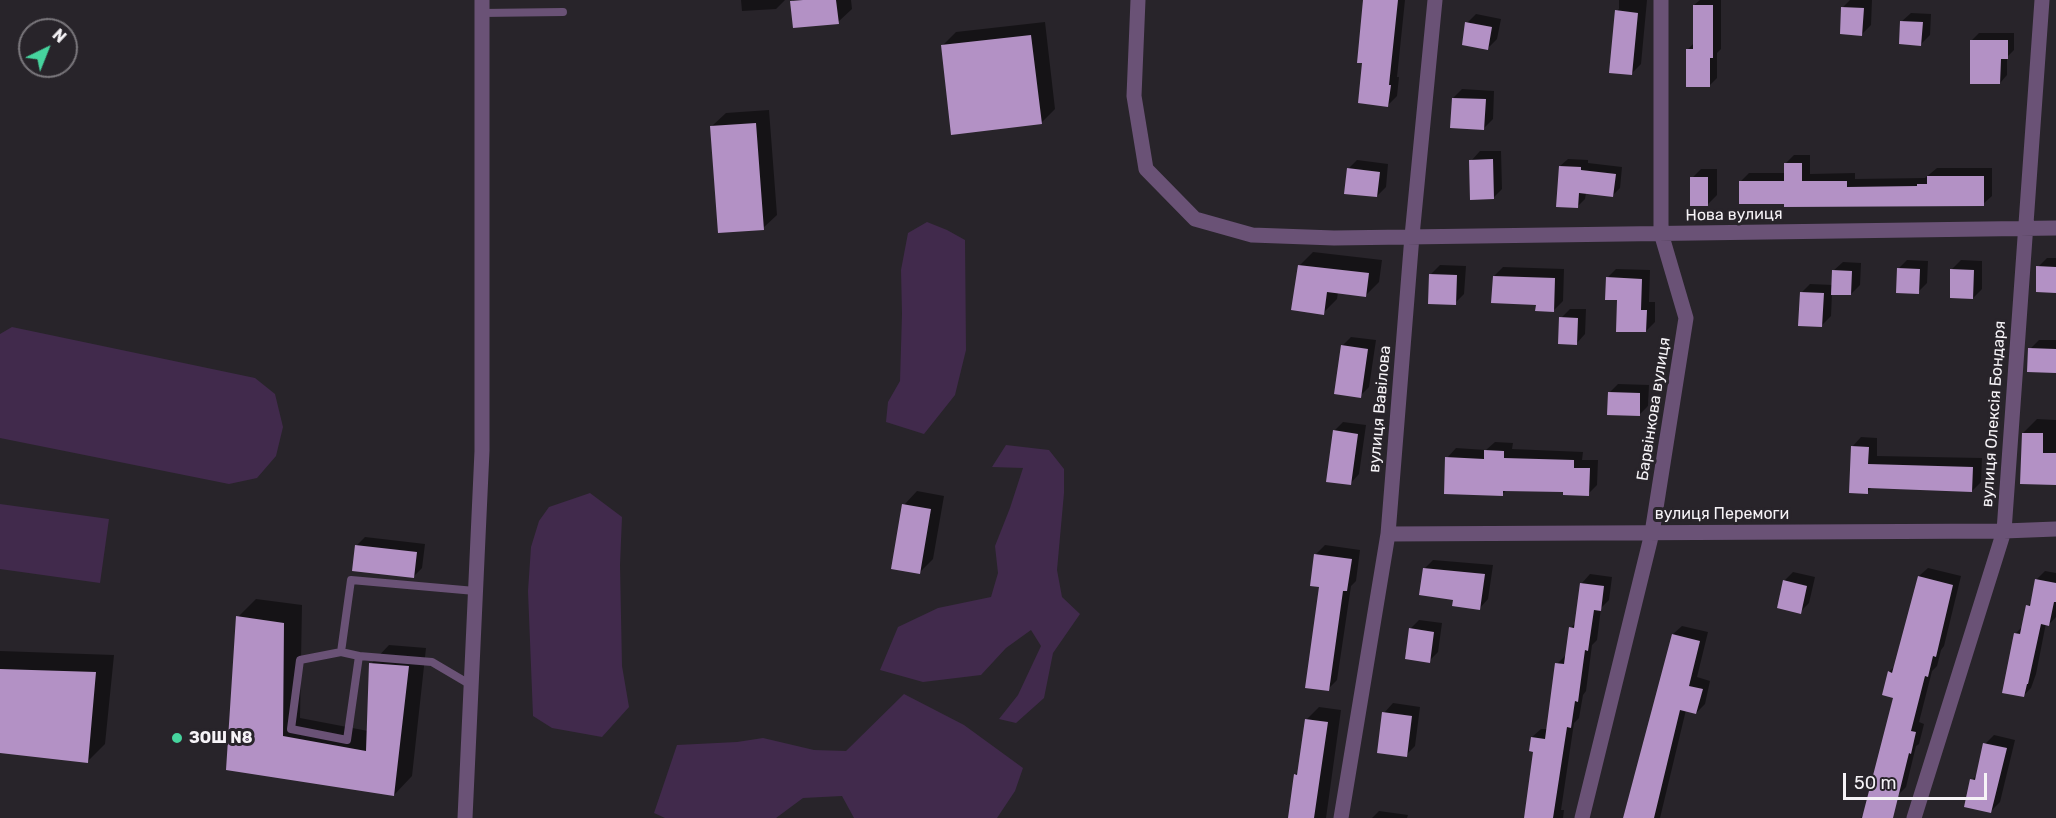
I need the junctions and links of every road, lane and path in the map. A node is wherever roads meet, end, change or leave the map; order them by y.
1 (1138, 0) edge
2 (1435, 0) edge
3 (1661, 0) edge
4 (2043, 0) edge
5 (482, 6) edge
6 (563, 12) dead end
7 (2056, 228) edge
8 (2026, 229) junction
9 (1661, 233) junction
10 (1412, 236) junction
11 (2056, 529) edge
12 (2004, 531) junction
13 (1652, 533) junction
14 (1388, 534) junction
15 (476, 591) junction
16 (341, 651) junction
17 (359, 656) junction
18 (471, 685) junction
19 (465, 818) edge
20 (1341, 818) edge
21 (1582, 818) edge
22 (1914, 818) edge

1 - 10 street, Нова вулиця
2 - 10 street, вулиця Вавілова
3 - 9 street, Барвінкова вулиця
4 - 8 street, вулиця Олексія Бондаря
5 - 6 lane
5 - 15 street
7 - 8 street, Нова вулиця
8 - 9 street, Нова вулиця
8 - 12 street, вулиця Олексія Бондаря
9 - 10 street, Нова вулиця
9 - 13 street, Барвінкова вулиця
10 - 14 street, вулиця Вавілова
11 - 12 street, вулиця Перемоги
12 - 13 street, вулиця Перемоги
12 - 22 street, вулиця Олексія Бондаря
13 - 14 street, вулиця Перемоги
13 - 21 street, Барвінкова вулиця
14 - 20 street, вулиця Вавілова
15 - 16 lane
15 - 18 street
16 - 17 lane
16 - 17 lane
17 - 18 lane
18 - 19 street

